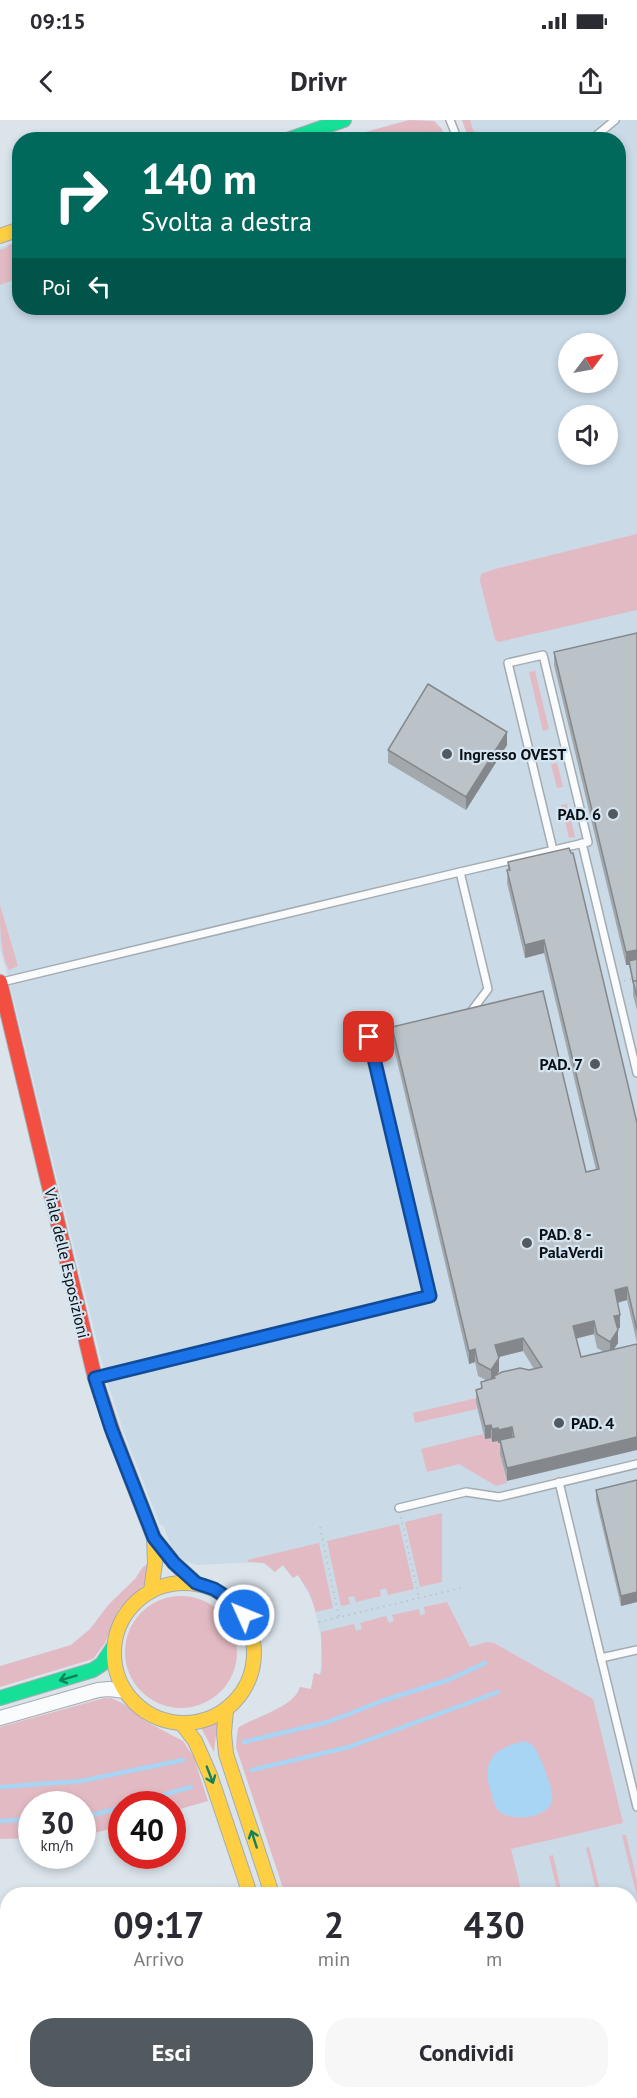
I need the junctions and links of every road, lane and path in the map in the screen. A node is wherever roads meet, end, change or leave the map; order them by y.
1 (344, 120) edge
2 (615, 120) edge
3 (326, 123) edge
4 (305, 132) edge
5 (601, 132) edge
6 (554, 652) edge
7 (543, 655) junction
8 (582, 843) junction
9 (553, 850) junction
10 (460, 872) junction
11 (0, 982) edge
12 (460, 1016) edge
13 (403, 1029) edge
14 (637, 1073) edge
15 (95, 1378) junction
16 (637, 1464) edge
17 (559, 1482) junction
18 (399, 1508) joint
19 (320, 1527) dead end
20 (154, 1538) junction
21 (196, 1583) junction
22 (461, 1588) dead end
23 (151, 1590) junction
24 (419, 1598) junction
25 (339, 1617) junction
26 (318, 1622) dead end
27 (114, 1646) junction
28 (637, 1650) edge
29 (601, 1658) junction
30 (125, 1691) junction
31 (0, 1698) edge
32 (226, 1710) junction
33 (0, 1718) edge
34 (182, 1724) junction
35 (637, 1808) edge
36 (248, 1887) edge
37 (270, 1887) edge

1 - 3 street
2 - 5 lane
3 - 4 street
6 - 7 lane
7 - 8 lane
7 - 9 lane
8 - 9 lane
8 - 14 lane
9 - 10 lane
10 - 11 lane
10 - 12 lane
11 - 15 street, Viale delle Esposizioni
13 - 15 lane
15 - 20 street, Viale delle Esposizioni
16 - 17 lane
17 - 18 lane
17 - 29 lane
18 - 24 path
19 - 25 path
20 - 21 street, Viale delle Esposizioni
20 - 23 street, Viale delle Esposizioni
21 - 23 street, Viale delle Esposizioni
21 - 32 street, Viale delle Esposizioni
22 - 24 path
23 - 27 street, Viale delle Esposizioni
24 - 25 path
25 - 26 path
27 - 30 street, Viale delle Esposizioni
27 -> 31 street
28 - 29 lane
29 - 35 lane
30 - 33 street
30 - 34 street, Viale delle Esposizioni
32 - 34 street, Viale delle Esposizioni
37 -> 32 street
34 -> 36 street

